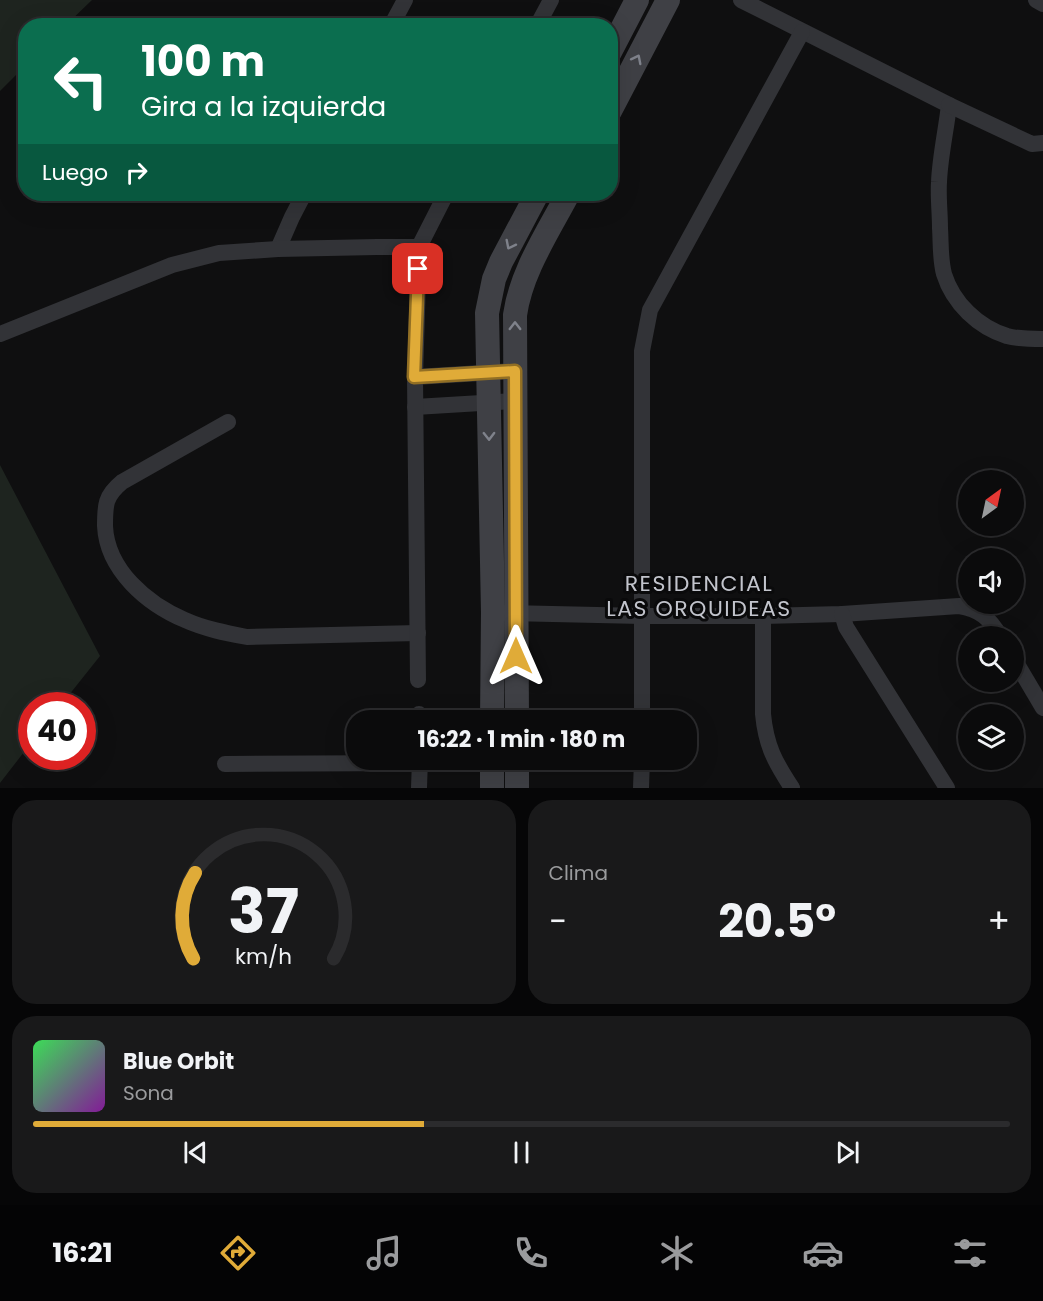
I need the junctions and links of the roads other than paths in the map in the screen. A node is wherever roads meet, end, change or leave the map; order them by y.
1 (405, 0) edge
2 (550, 0) edge
3 (638, 0) edge
4 (668, 0) edge
5 (741, 0) edge
6 (1036, 0) edge
7 (1043, 4) edge
8 (395, 18) edge
9 (541, 18) edge
10 (802, 32) junction
11 (618, 37) edge
12 (618, 96) edge
13 (949, 105) junction
14 (1043, 143) edge
15 (300, 201) edge
16 (442, 201) edge
17 (533, 201) edge
18 (564, 201) edge
19 (419, 247) junction
20 (278, 249) junction
21 (0, 334) edge
22 (1043, 339) edge
23 (515, 371) junction
24 (488, 373) junction
25 (414, 377) junction
26 (515, 401) junction
27 (489, 403) junction
28 (415, 406) junction
29 (228, 422) dead end
30 (504, 613) junction
31 (842, 614) junction
32 (642, 616) junction
33 (763, 616) junction
34 (994, 626) edge
35 (418, 633) junction
36 (1024, 677) edge
37 (418, 680) dead end
38 (1043, 708) edge
39 (493, 710) edge
40 (516, 710) edge
41 (642, 710) edge
42 (346, 762) edge
43 (225, 764) dead end
44 (420, 770) edge
45 (492, 770) edge
46 (517, 770) edge
47 (642, 770) edge
48 (419, 788) edge
49 (492, 788) edge
50 (517, 788) edge
51 (641, 788) edge
52 (792, 788) edge
53 (946, 788) edge

1 - 8 street
2 - 9 street
3 - 11 street
12 -> 4 street
5 - 10 street
6 - 7 street
10 - 13 street
10 - 32 street
13 - 14 street
13 - 22 street
15 - 20 street
16 - 19 street
17 -> 24 street
23 -> 18 street
19 - 20 street
19 - 25 street
20 - 21 street
23 - 24 street
23 - 26 street
24 - 25 street
24 - 27 street
25 - 28 street
26 - 27 street
26 - 30 street
27 - 28 street
27 -> 30 street
28 - 35 street
29 - 35 street
30 - 32 street
30 - 39 street
30 - 40 street
31 - 33 street
31 - 34 street
31 - 53 street
32 - 33 street
32 - 41 street
33 - 52 street
35 - 37 street
36 - 38 street
42 - 43 street
44 - 48 street
45 - 49 street
46 - 50 street
47 - 51 street

